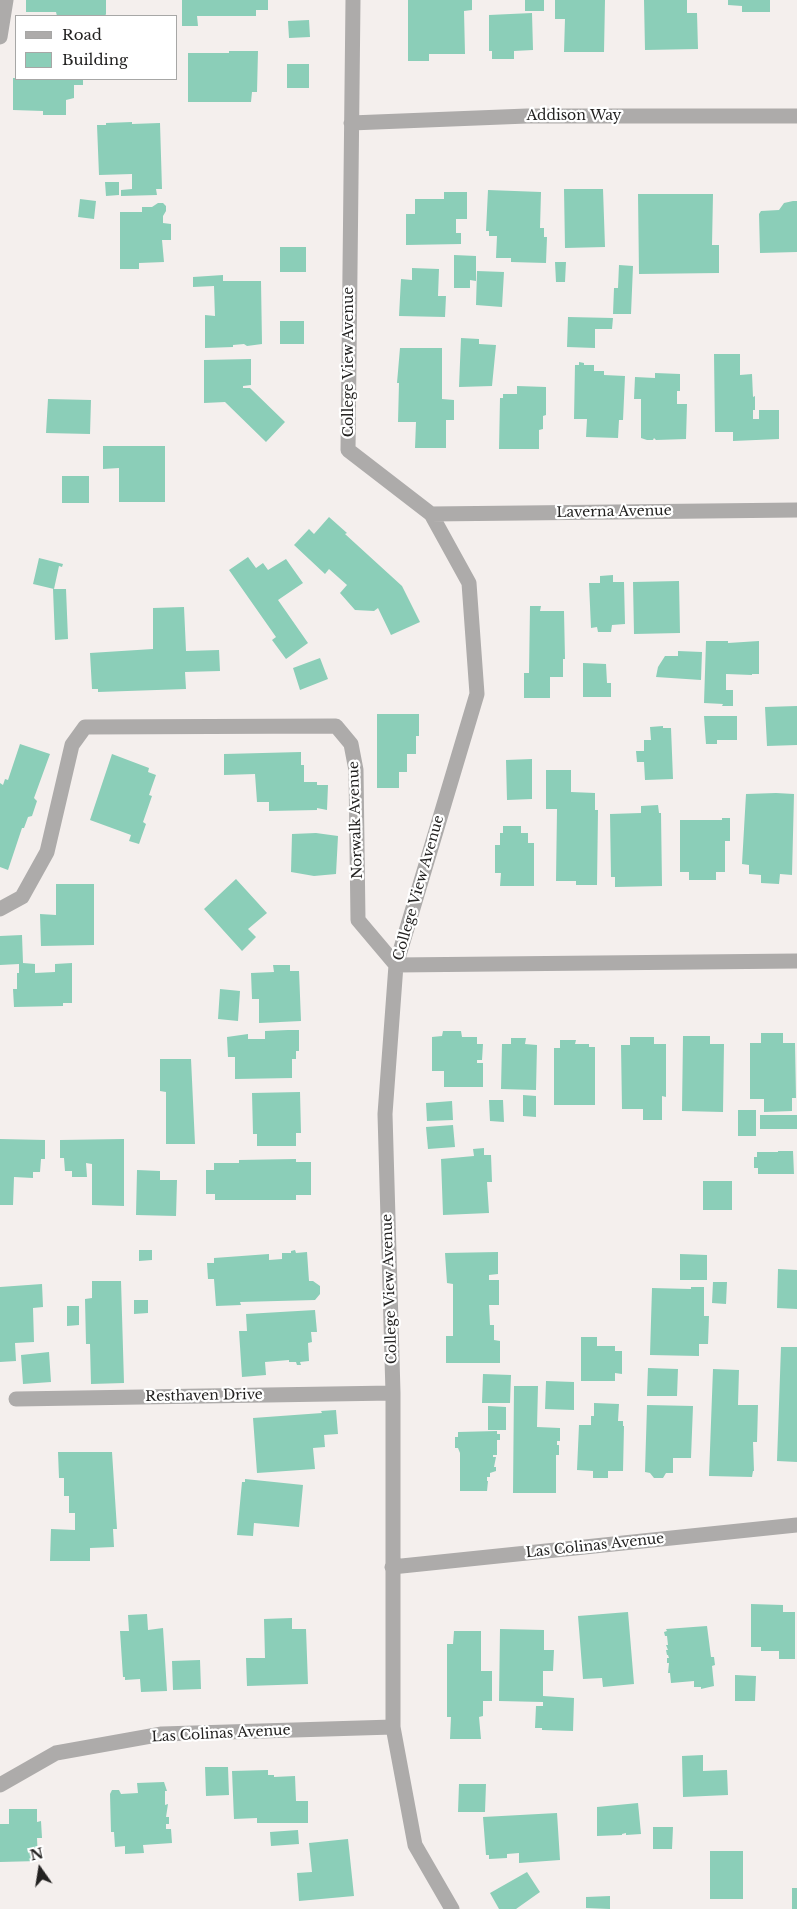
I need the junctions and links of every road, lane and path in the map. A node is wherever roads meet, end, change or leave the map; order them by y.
1 (6, 0) edge
2 (353, 0) edge
3 (0, 37) edge
4 (797, 116) edge
5 (351, 123) junction
6 (797, 510) edge
7 (431, 514) junction
8 (0, 908) edge
9 (797, 961) edge
10 (396, 965) junction
11 (393, 1393) junction
12 (16, 1399) dead end
13 (797, 1525) edge
14 (392, 1567) junction
15 (392, 1728) junction
16 (0, 1785) edge
17 (452, 1909) edge

1 - 3 street
2 - 5 street, College View Avenue
4 - 5 street, Addison Way
5 - 7 street, College View Avenue
6 - 7 street, Laverna Avenue
7 - 10 street, College View Avenue
8 - 10 street, Norwalk Avenue
9 - 10 street
10 - 11 street, College View Avenue
11 - 12 street, Resthaven Drive
11 - 14 street, College View Avenue
13 - 14 street, Las Colinas Avenue
14 - 15 street, College View Avenue
15 - 16 street, Las Colinas Avenue
15 - 17 street, College View Avenue

